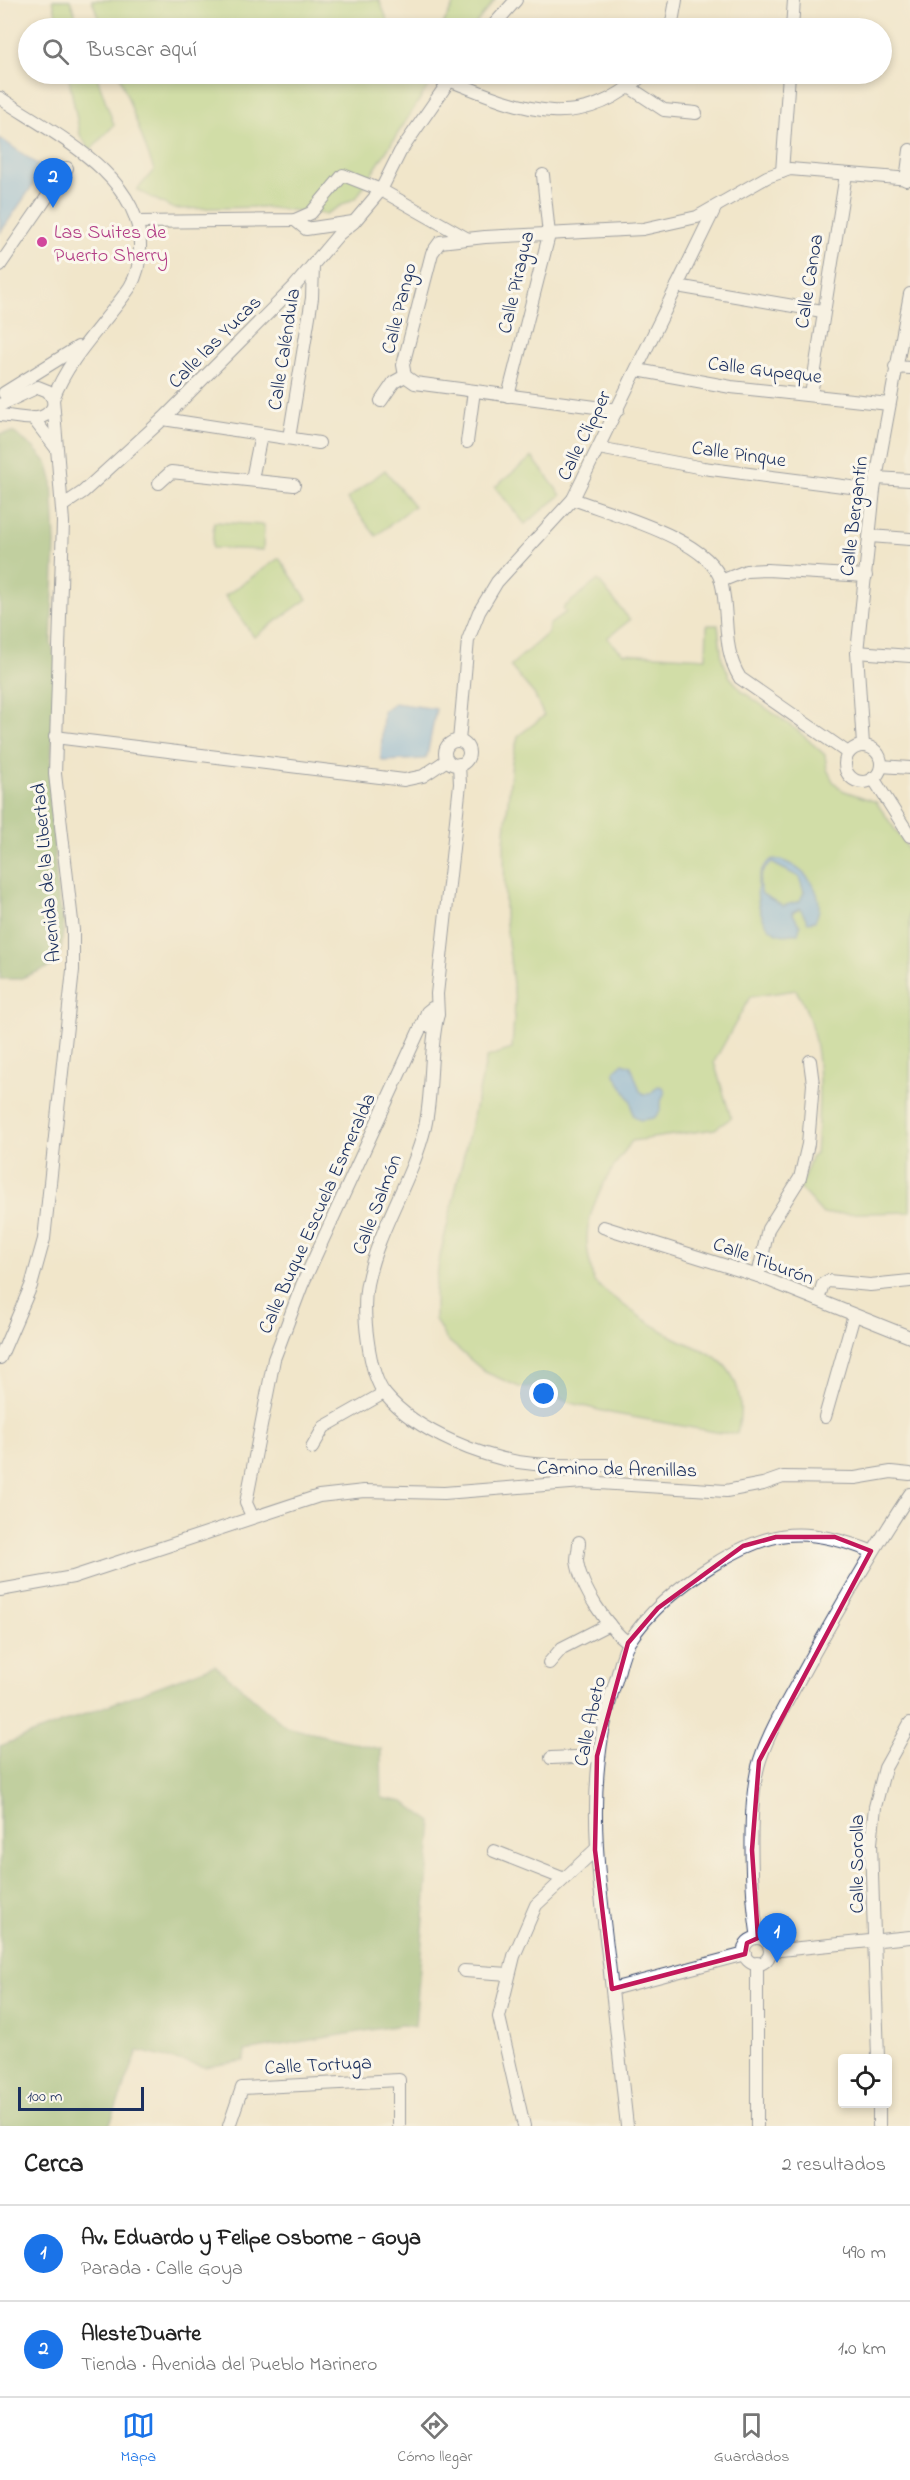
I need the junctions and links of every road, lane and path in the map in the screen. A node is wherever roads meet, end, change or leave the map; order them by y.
1 (516, 0) edge
2 (676, 0) edge
3 (794, 0) edge
4 (500, 18) edge
5 (673, 18) edge
6 (793, 18) edge
7 (447, 84) edge
8 (466, 84) edge
9 (632, 84) edge
10 (788, 84) edge
11 (629, 87) junction
12 (0, 98) edge
13 (696, 112) dead end
14 (910, 150) edge
15 (67, 168) dead end
16 (782, 172) junction
17 (846, 174) junction
18 (543, 175) dead end
19 (908, 180) edge
20 (381, 190) junction
21 (715, 208) junction
22 (296, 220) junction
23 (137, 222) junction
24 (354, 222) junction
25 (549, 235) junction
26 (466, 238) junction
27 (0, 265) edge
28 (313, 265) junction
29 (677, 286) junction
30 (910, 294) edge
31 (822, 311) junction
32 (87, 341) junction
33 (75, 349) junction
34 (895, 367) junction
35 (910, 368) edge
36 (637, 370) junction
37 (405, 376) junction
38 (30, 389) junction
39 (474, 391) junction
40 (811, 395) junction
41 (0, 396) edge
42 (508, 396) junction
43 (381, 402) dead end
44 (53, 403) junction
45 (889, 404) junction
46 (0, 405) edge
47 (618, 410) junction
48 (0, 415) edge
49 (32, 418) junction
50 (163, 419) junction
51 (261, 435) junction
52 (289, 438) junction
53 (467, 442) dead end
54 (320, 443) dead end
55 (56, 448) junction
56 (599, 448) junction
57 (252, 479) junction
58 (910, 480) edge
59 (159, 483) dead end
60 (875, 484) junction
61 (294, 485) dead end
62 (573, 499) junction
63 (62, 506) junction
64 (870, 536) junction
65 (910, 539) edge
66 (866, 576) junction
67 (721, 581) junction
68 (857, 652) junction
69 (910, 656) edge
70 (55, 737) junction
71 (459, 741) junction
72 (862, 746) junction
73 (848, 753) junction
74 (453, 762) junction
75 (881, 766) junction
76 (910, 768) edge
77 (873, 778) junction
78 (910, 836) edge
79 (428, 1023) junction
80 (810, 1061) dead end
81 (603, 1227) dead end
82 (758, 1276) junction
83 (910, 1281) edge
84 (818, 1300) junction
85 (854, 1315) junction
86 (910, 1337) edge
87 (0, 1358) edge
88 (384, 1393) junction
89 (825, 1417) dead end
90 (312, 1448) dead end
91 (607, 1465) dead end
92 (910, 1474) edge
93 (910, 1494) edge
94 (252, 1516) junction
95 (579, 1542) dead end
96 (871, 1551) junction
97 (0, 1590) edge
98 (609, 1624) junction
99 (628, 1643) junction
100 (549, 1663) dead end
101 (910, 1723) edge
102 (597, 1756) junction
103 (551, 1758) dead end
104 (595, 1850) junction
105 (494, 1851) dead end
106 (561, 1878) junction
107 (910, 1937) edge
108 (758, 1938) junction
109 (876, 1940) junction
110 (770, 1951) junction
111 (745, 1954) junction
112 (757, 1964) junction
113 (464, 1971) dead end
114 (510, 1974) junction
115 (612, 1989) junction
116 (878, 2054) edge
117 (879, 2108) edge
118 (229, 2126) edge
119 (399, 2126) edge
120 (524, 2126) edge
121 (627, 2126) edge
122 (757, 2126) edge
123 (879, 2126) edge

1 - 4 street
2 - 5 street
3 - 6 street
7 - 20 street, Calle las Yucas
8 - 11 street
9 - 11 street
10 - 16 street
11 - 13 street
12 - 23 street
14 - 19 street
15 - 27 street
16 - 17 street
16 - 21 street
17 - 19 street
17 - 31 street, Calle Canoa
18 - 25 street, Calle Piragua
20 - 22 street
20 - 24 street, Calle las Yucas
20 - 26 street
21 - 25 street, Calle Pango
21 - 29 street, Calle Clipper
22 - 23 street
22 - 24 street
23 - 32 street
24 - 28 street, Calle las Yucas
25 - 26 street, Calle Pango
25 - 42 street, Calle Piragua
26 - 37 street, Calle Pango
28 - 50 street, Calle las Yucas
28 - 52 street, Calle Caléndula
29 - 31 street
29 - 36 street, Calle Clipper
30 - 34 street, Calle Bergantín
31 - 40 street, Calle Canoa
32 - 33 street
32 - 44 street
33 - 38 street
33 - 41 street
34 - 35 street
34 - 45 street, Calle Bergantín
36 - 40 street, Calle Gupeque
36 - 47 street, Calle Clipper
37 - 39 street, Calle Pango
37 - 43 street
38 - 44 street
38 - 46 street
38 - 49 street
39 - 42 street, Calle Pango
39 - 53 street
40 - 45 street, Calle Gupeque
42 - 47 street, Calle Pango
44 - 49 street
44 - 55 street, Avenida de la Libertad
45 - 60 street, Calle Bergantín
47 - 56 street, Calle Clipper
48 - 49 street
49 - 55 street
50 - 51 street
50 - 63 street, Calle las Yucas
51 - 52 street
51 - 57 street
52 - 54 street
55 - 63 street, Avenida de la Libertad
56 - 60 street, Calle Pinque
56 - 62 street, Calle Clipper
57 - 59 street
57 - 61 street
58 - 60 street, Calle Pinque
60 - 64 street, Calle Bergantín
62 - 67 street, Calle Clipper
62 - 71 street
63 - 70 street, Avenida de la Libertad
64 - 65 street
64 - 66 street, Calle Bergantín
66 - 67 street
66 - 68 street, Calle Bergantín
67 - 73 street, Calle Clipper
68 - 69 street
68 - 72 street, Calle Bergantín
70 - 74 street
70 - 87 street, Avenida de la Libertad
71 - 74 street
71 - 74 street
72 - 73 street
72 - 75 street
73 - 77 street
74 - 79 street, Calle Buque Escuela Esmeralda
75 - 76 street
75 - 77 street
77 - 78 street
79 - 88 street, Calle Salmón
79 - 94 street, Calle Buque Escuela Esmeralda
80 - 82 street
81 - 82 street, Calle Tiburón
82 - 84 street, Calle Tiburón
83 - 84 street
84 - 85 street, Calle Tiburón
85 - 86 street, Calle Tiburón
85 - 89 street
88 - 90 street
88 - 91 street, Calle Salmón
92 - 94 street, Camino de Arenillas
93 - 96 street
94 - 97 street, Camino de Arenillas
95 - 98 street
96 - 99 street, Calle Abeto
96 - 108 street
98 - 99 street
98 - 100 street
99 - 102 street, Calle Abeto
101 - 109 street, Calle Sorolla
102 - 103 street
102 - 104 street, Calle Abeto
104 - 106 street
104 - 115 street, Calle Abeto
105 - 106 street
106 - 114 street
107 - 109 street
108 - 110 street
108 - 111 street
109 - 110 street
109 - 116 street, Calle Sorolla
110 - 112 street
111 - 112 street
111 - 115 street
112 - 122 street
113 - 114 street
114 - 120 street
115 - 121 street, Calle Abeto
117 - 123 street
118 - 119 street, Calle Tortuga

